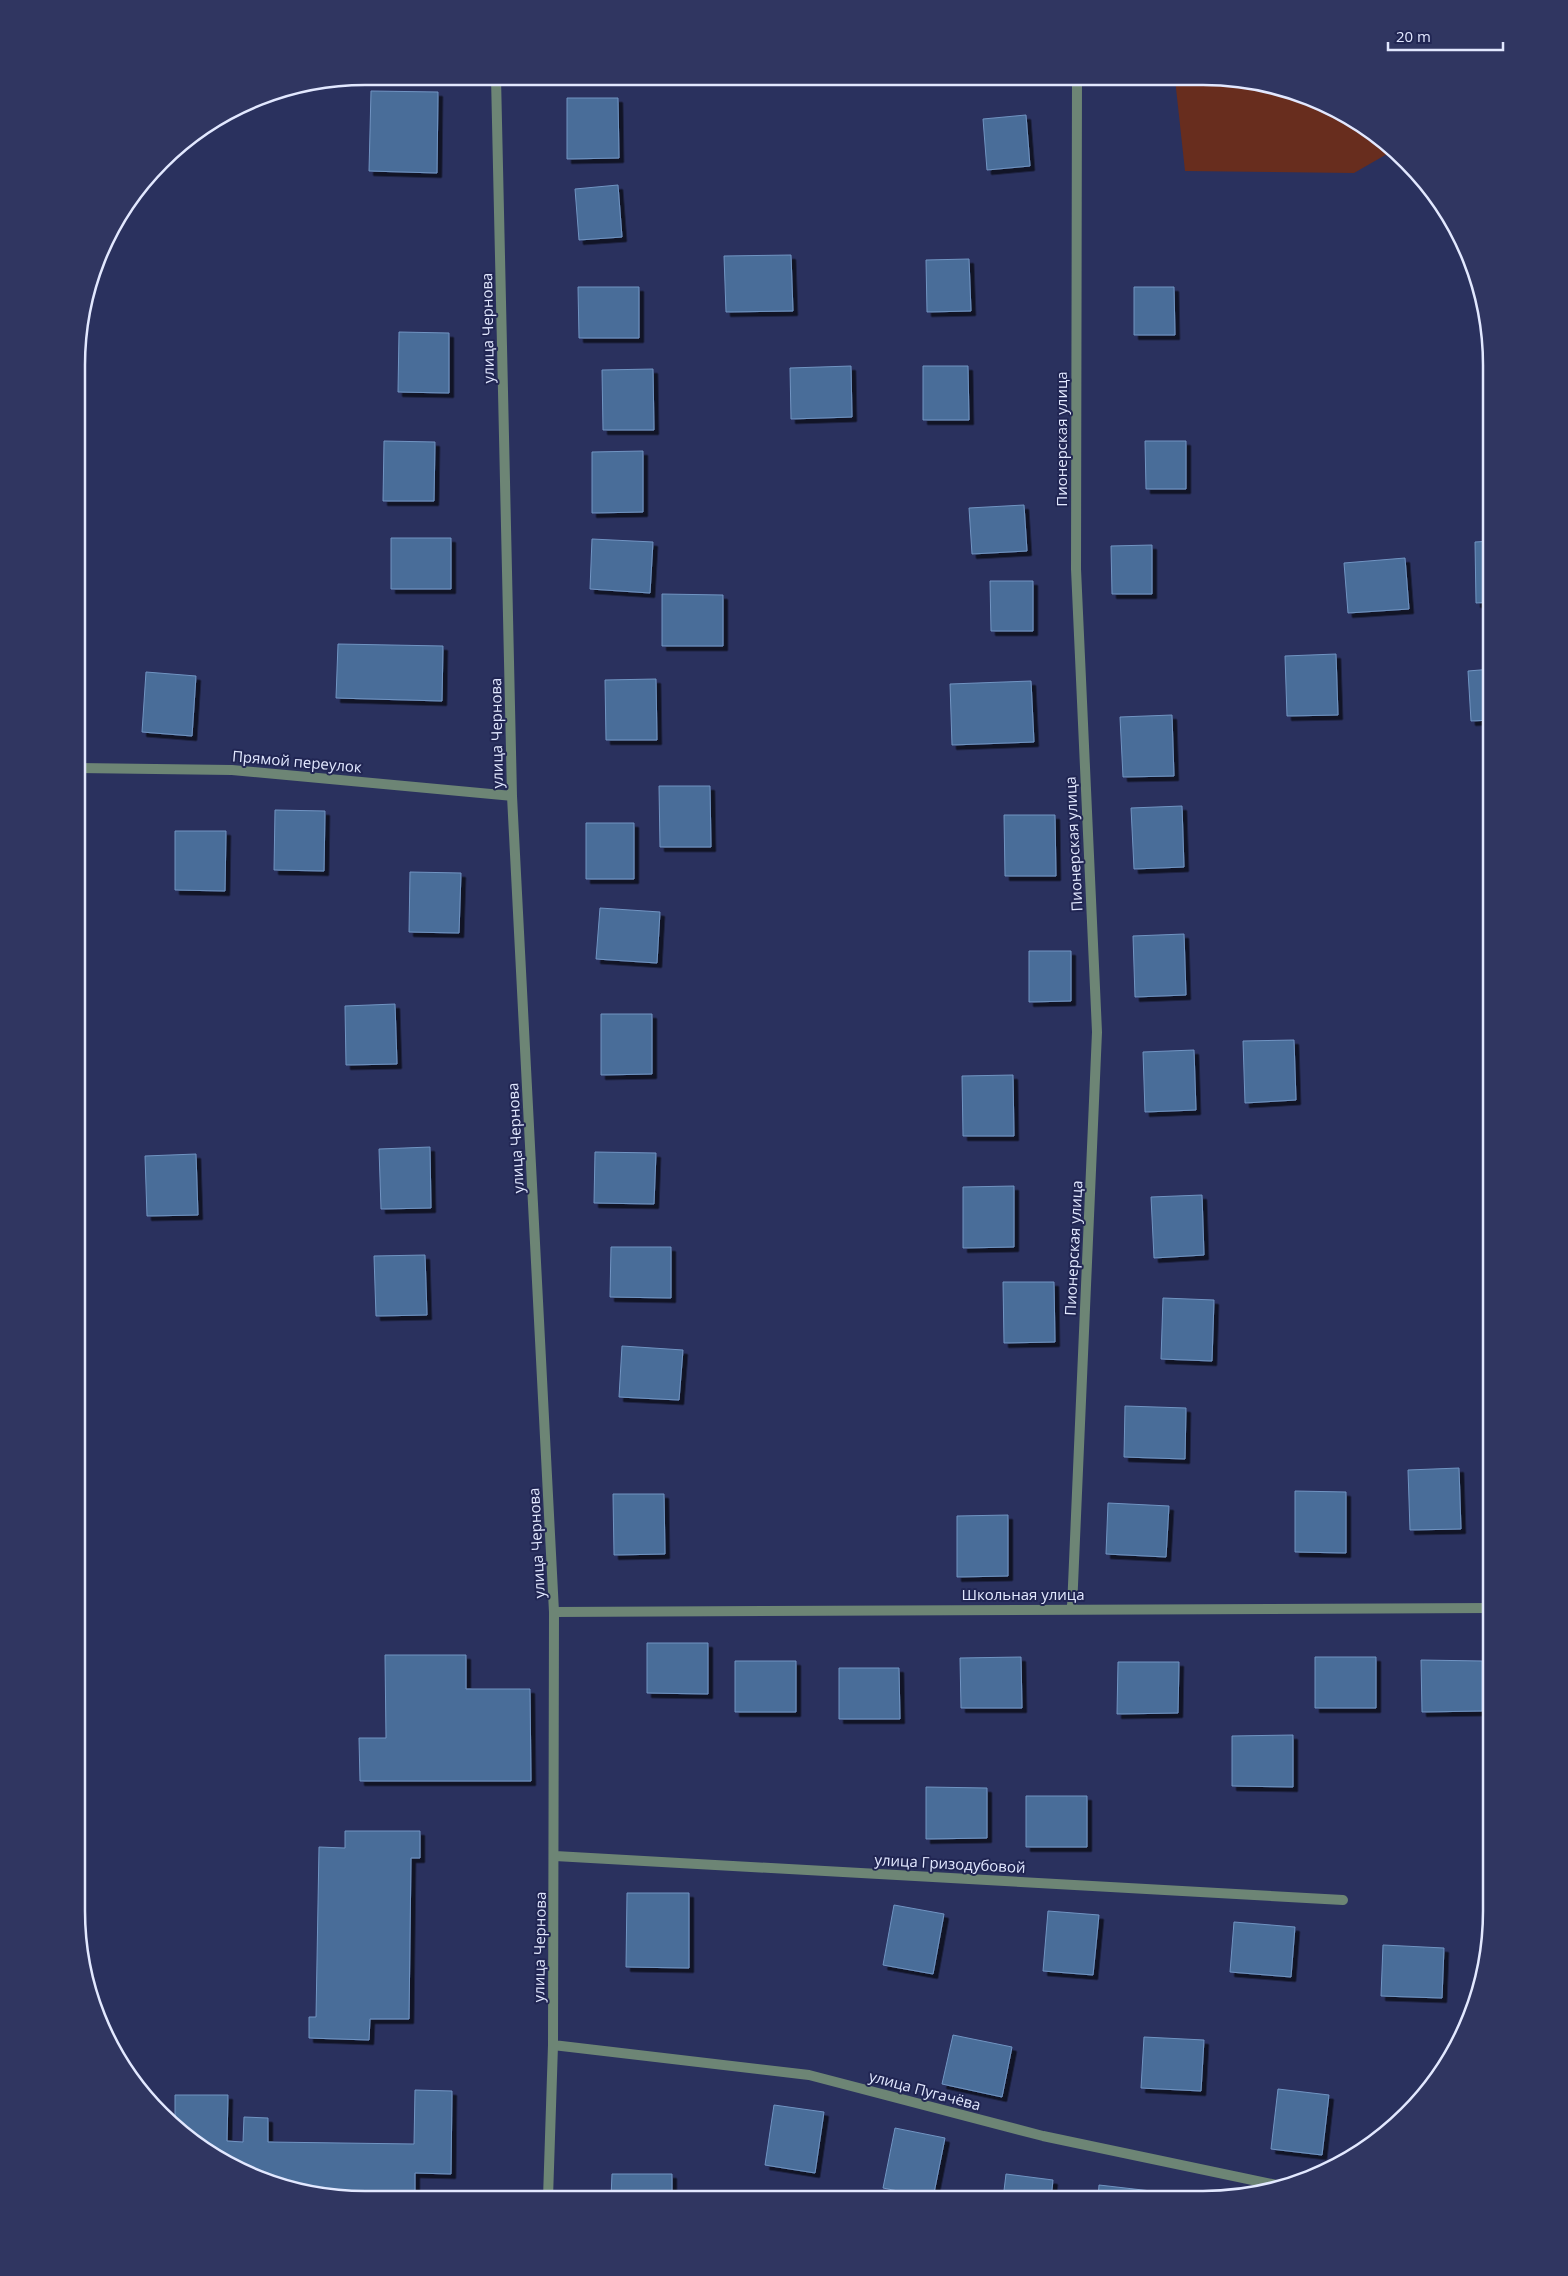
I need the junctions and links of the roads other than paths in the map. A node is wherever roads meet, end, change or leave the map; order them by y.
1 (496, 85) edge
2 (1078, 85) edge
3 (85, 768) edge
4 (512, 796) junction
5 (1072, 1608) junction
6 (1483, 1608) edge
7 (554, 1612) junction
8 (555, 1856) junction
9 (1343, 1900) dead end
10 (554, 2045) junction
11 (1268, 2183) edge
12 (548, 2191) edge

1 - 4 street, улица Чернова
2 - 5 street, Пионерская улица
3 - 4 street, Прямой переулок
4 - 7 street, улица Чернова
5 - 6 street, Школьная улица
5 - 7 street, Школьная улица
7 - 8 street, улица Чернова
8 - 9 street, улица Гризодубовой
8 - 10 street, улица Чернова
10 - 11 street, улица Пугачёва
10 - 12 street, улица Чернова

